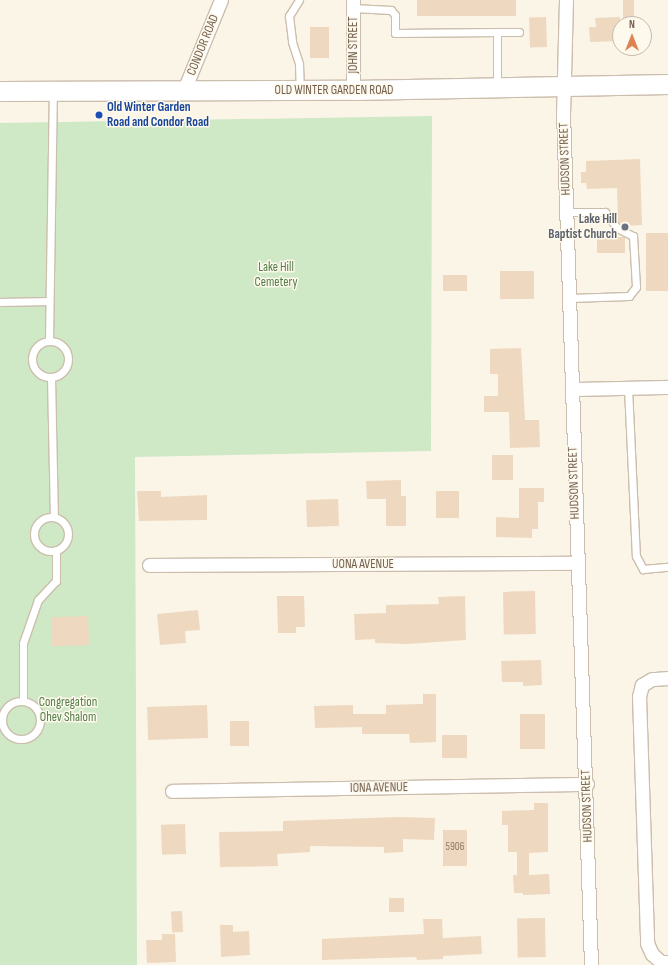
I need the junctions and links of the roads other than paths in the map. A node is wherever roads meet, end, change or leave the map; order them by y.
1 (221, 0) edge
2 (299, 0) edge
3 (566, 0) edge
4 (353, 4) edge
5 (497, 32) junction
6 (519, 32) dead end
7 (668, 84) edge
8 (565, 86) junction
9 (497, 87) junction
10 (184, 90) junction
11 (300, 90) junction
12 (353, 90) junction
13 (0, 91) edge
14 (53, 91) junction
15 (566, 212) junction
16 (569, 298) junction
17 (49, 301) junction
18 (0, 302) edge
19 (49, 340) junction
20 (51, 377) junction
21 (668, 387) edge
22 (628, 388) junction
23 (572, 389) junction
24 (668, 391) edge
25 (54, 517) junction
26 (56, 550) junction
27 (576, 563) junction
28 (149, 565) dead end
29 (668, 567) edge
30 (668, 678) edge
31 (22, 701) junction
32 (587, 784) junction
33 (172, 791) dead end
34 (668, 962) edge
35 (591, 965) edge

1 - 10 street, CONDOR ROAD
2 - 11 lane
3 - 8 street, HUDSON STREET
4 - 5 lane
4 - 12 street, JOHN STREET
5 - 6 lane
5 - 9 lane
7 - 8 main road, OLD WINTER GARDEN ROAD
8 - 9 main road, OLD WINTER GARDEN ROAD
8 - 15 street, HUDSON STREET
9 - 12 main road, OLD WINTER GARDEN ROAD
10 - 11 main road, OLD WINTER GARDEN ROAD
10 - 14 main road, OLD WINTER GARDEN ROAD
11 - 12 main road, OLD WINTER GARDEN ROAD
13 - 14 main road, OLD WINTER GARDEN ROAD
14 - 17 lane
15 - 16 street, HUDSON STREET
15 - 16 lane
16 - 23 street, HUDSON STREET
17 - 18 lane
17 - 19 lane
19 - 20 lane
19 - 20 lane
20 - 25 lane
21 - 22 street
21 - 24 lane
22 - 23 street
22 - 29 lane
23 - 27 street, HUDSON STREET
25 - 26 lane
25 - 26 lane
26 - 31 lane
27 - 28 street, UONA AVENUE
27 - 32 street, HUDSON STREET
30 - 34 street
31 - 31 lane
32 - 33 street, IONA AVENUE
32 - 35 street, HUDSON STREET

